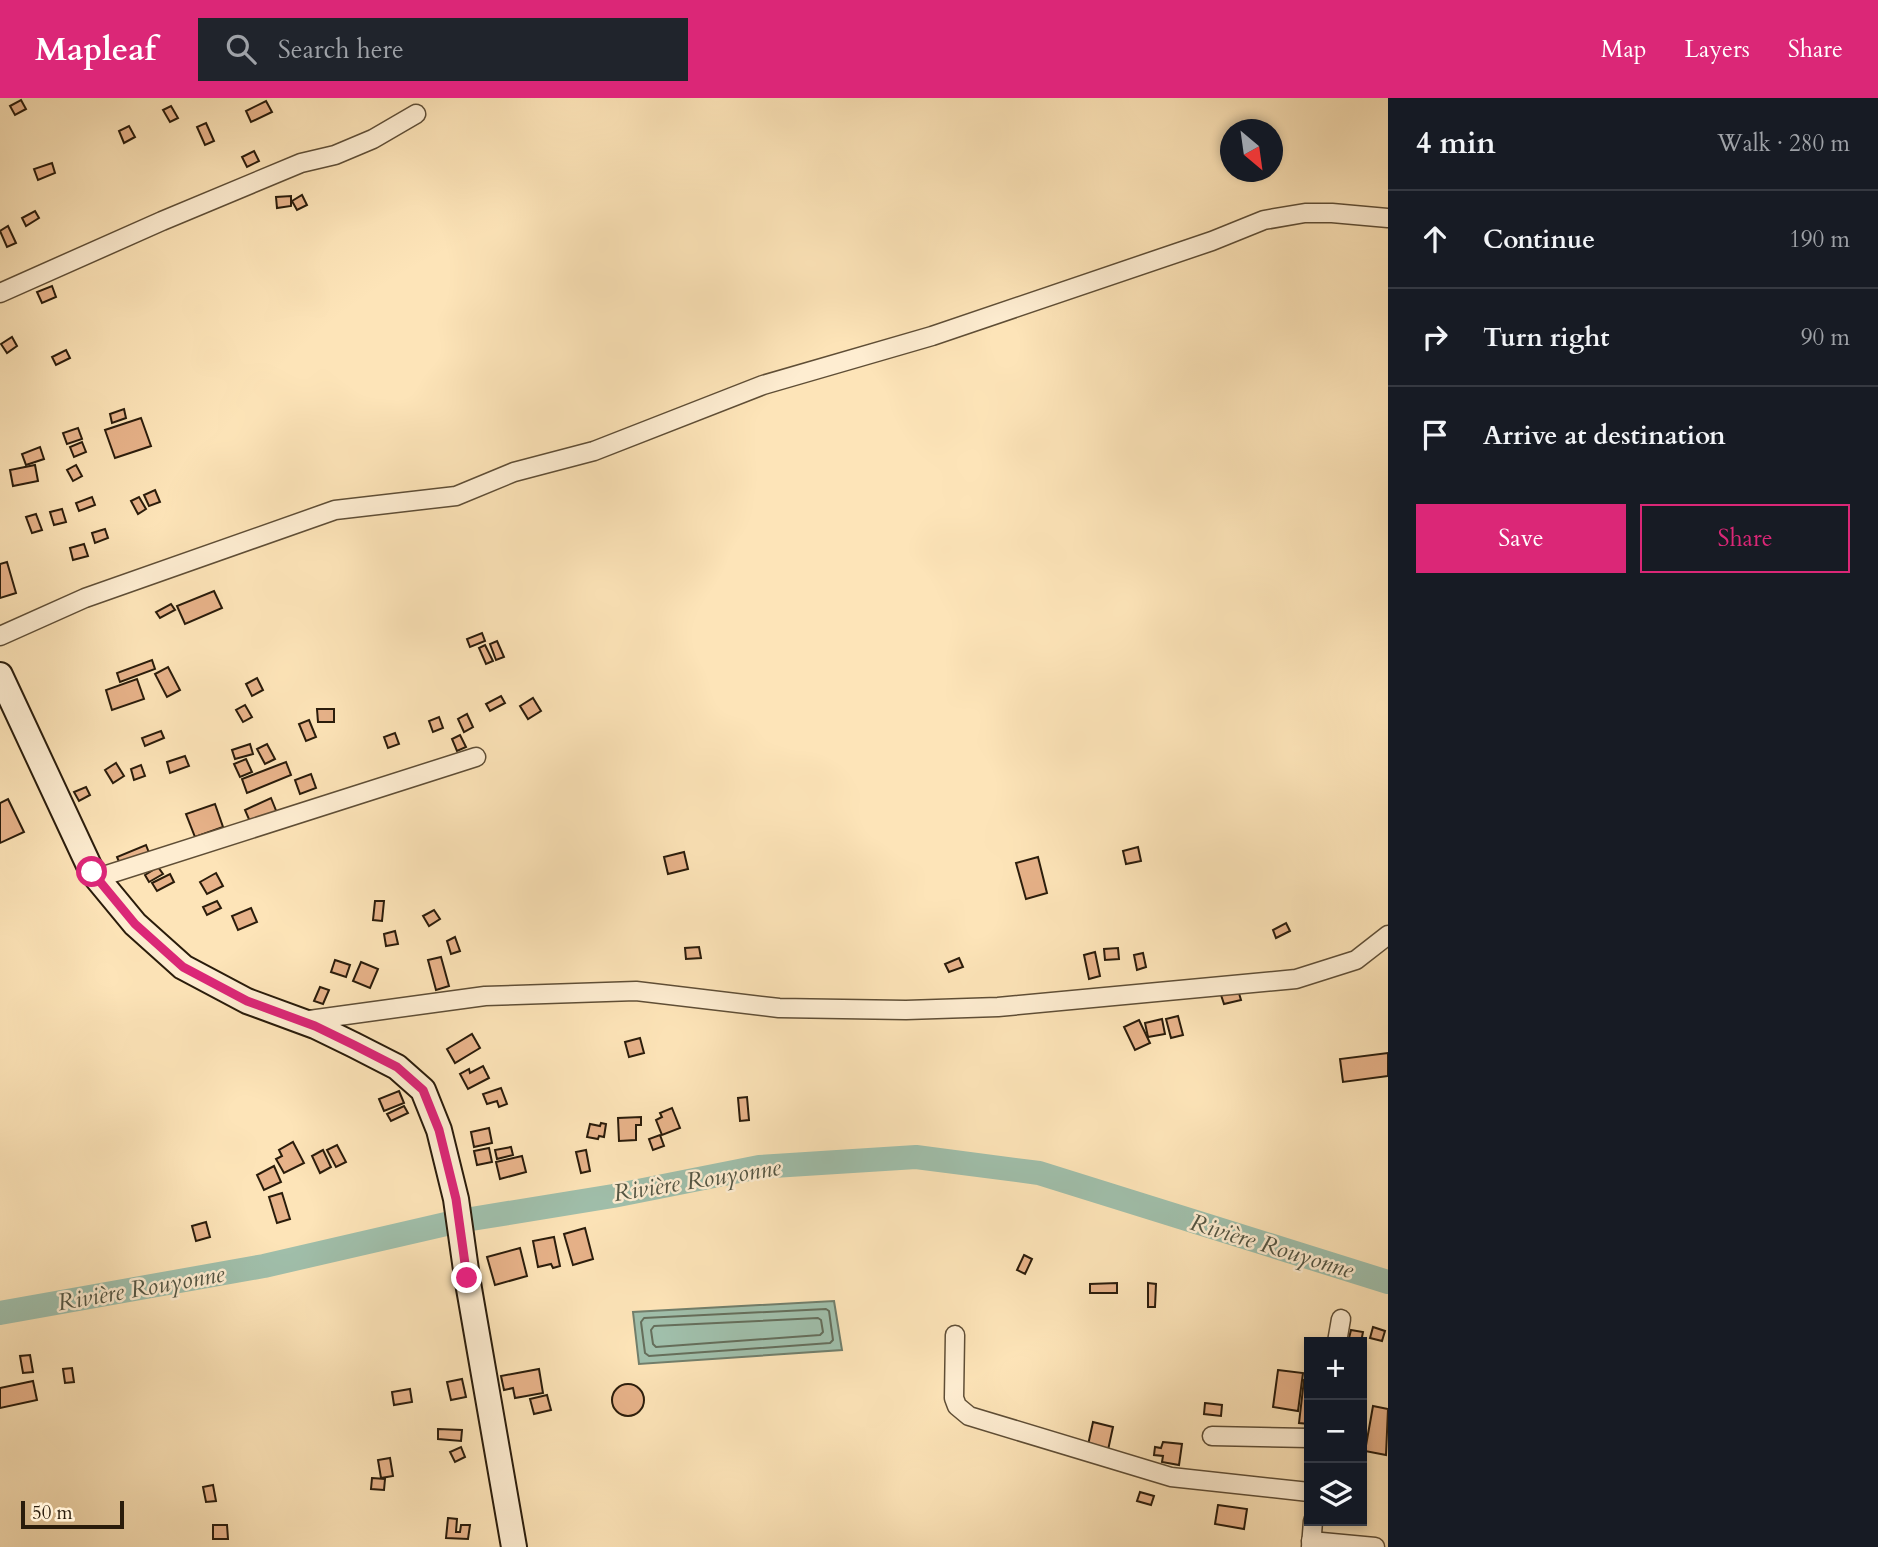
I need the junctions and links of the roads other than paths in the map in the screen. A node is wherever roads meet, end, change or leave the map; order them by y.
1 (416, 114) dead end
2 (1388, 218) edge
3 (0, 293) edge
4 (0, 636) edge
5 (0, 675) edge
6 (476, 757) dead end
7 (97, 878) junction
8 (1388, 935) edge
9 (301, 1021) junction
10 (1341, 1320) dead end
11 (955, 1335) dead end
12 (1337, 1337) edge
13 (1212, 1436) dead end
14 (1304, 1438) edge
15 (1304, 1491) edge
16 (1313, 1526) edge
17 (1311, 1544) edge
18 (514, 1547) edge
19 (1375, 1547) edge

1 - 3 street
2 - 4 street
5 - 7 main road
6 - 7 street
7 - 9 main road
8 - 9 street
9 - 18 main road
10 - 12 street
11 - 15 street
13 - 14 street
16 - 17 street
17 - 19 street

